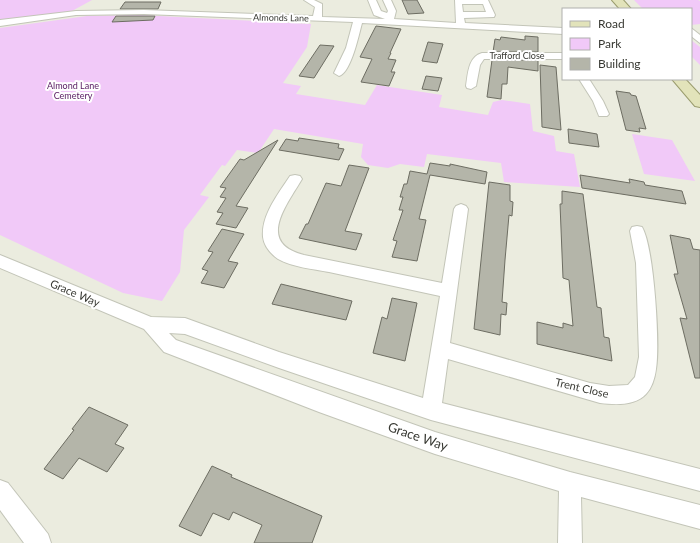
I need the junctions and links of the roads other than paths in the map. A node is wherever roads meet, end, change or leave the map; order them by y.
1 (308, 0) edge
2 (372, 0) edge
3 (388, 0) edge
4 (613, 4) edge
5 (623, 8) edge
6 (460, 14) dead end
7 (317, 19) junction
8 (389, 19) junction
9 (358, 20) junction
10 (0, 23) edge
11 (461, 26) junction
12 (692, 32) edge
13 (700, 40) edge
14 (560, 42) edge
15 (339, 73) dead end
16 (692, 76) edge
17 (585, 80) edge
18 (679, 80) edge
19 (700, 84) edge
20 (471, 86) dead end
21 (700, 103) edge
22 (603, 114) dead end
23 (295, 178) dead end
24 (461, 209) dead end
25 (637, 231) dead end
26 (0, 260) edge
27 (450, 291) junction
28 (150, 324) junction
29 (441, 349) junction
30 (431, 410) junction
31 (700, 480) edge
32 (570, 483) junction
33 (0, 491) edge
34 (700, 517) edge
35 (39, 543) edge
36 (570, 543) edge

1 - 7 street
2 - 8 street
3 - 8 street
4 - 5 main road
6 - 11 street
7 - 9 street, Almonds Lane
7 - 10 street, Almonds Lane
8 - 9 street, Almonds Lane
8 - 11 street, Almonds Lane
9 - 15 street
11 - 14 street, Almonds Lane
12 - 13 street
14 - 20 street, Trafford Close
16 - 19 main road
17 - 22 street
18 - 21 main road
23 - 27 street
24 - 27 street
25 - 29 street, Trent Close
26 - 28 street, Grace Way
27 - 29 street
28 - 30 street, Grace Way
28 - 32 street, Grace Way
29 - 30 street
30 - 31 street, Grace Way
32 - 34 street, Grace Way
32 - 36 street
33 - 35 street

